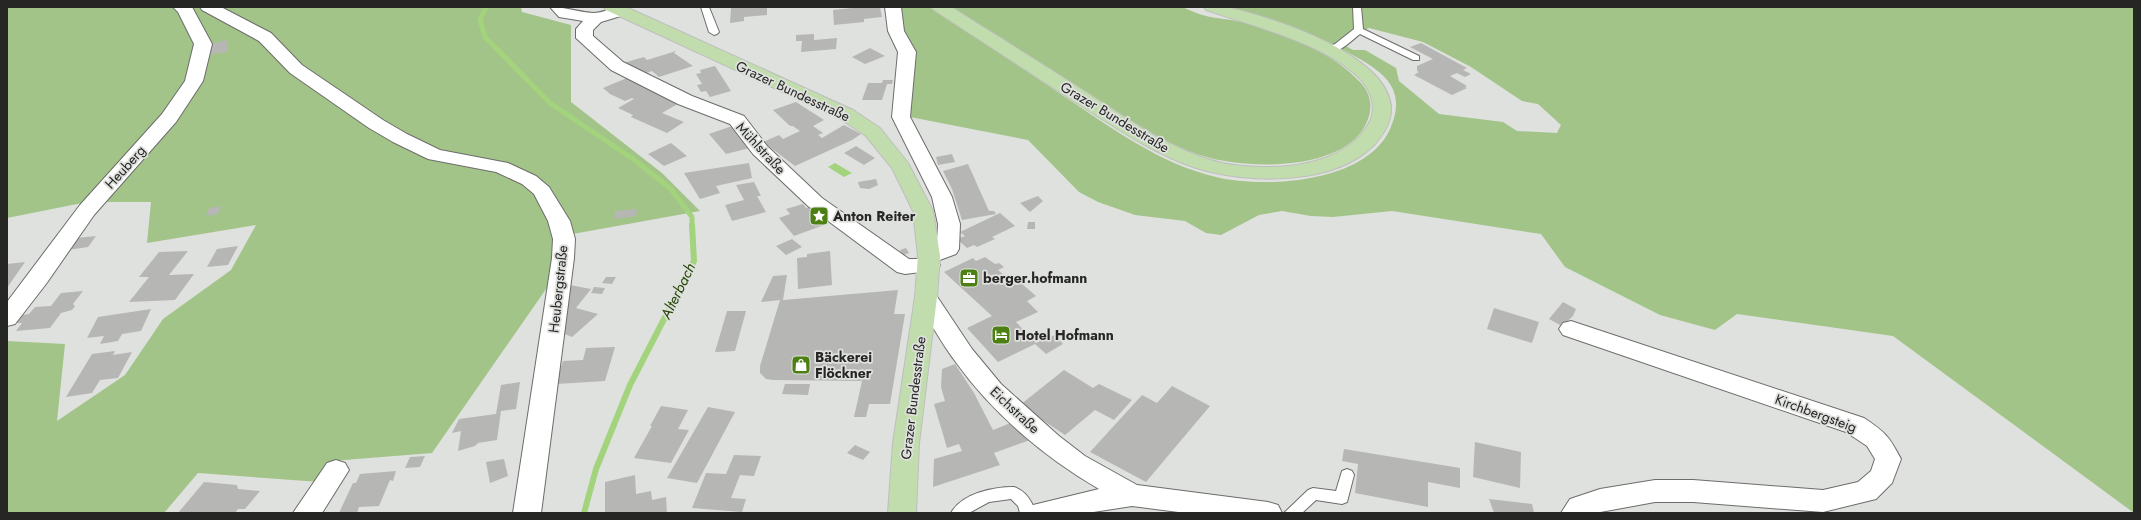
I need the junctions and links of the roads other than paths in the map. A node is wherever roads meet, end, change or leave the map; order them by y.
1 (181, 7) edge
2 (208, 7) edge
3 (558, 7) edge
4 (705, 7) edge
5 (893, 7) edge
6 (940, 7) edge
7 (1212, 7) edge
8 (1357, 7) edge
9 (608, 12) edge
10 (1359, 30) junction
11 (714, 32) dead end
12 (1329, 50) junction
13 (1416, 58) dead end
14 (929, 260) junction
15 (926, 296) junction
16 (7, 318) edge
17 (1571, 329) dead end
18 (336, 470) dead end
19 (1347, 475) dead end
20 (1132, 495) junction
21 (1222, 510) edge
22 (308, 513) edge
23 (527, 513) edge
24 (902, 513) edge
25 (959, 513) edge
26 (1028, 513) edge
27 (1044, 513) edge
28 (1268, 513) edge
29 (1292, 513) edge
30 (1575, 513) edge

1 - 16 street, Heuberg
2 - 23 street, Heubergstraße
3 - 9 street
4 - 11 lane
5 - 14 street
6 - 12 main road, Grazer Bundesstraße
7 - 12 main road, Grazer Bundesstraße
8 - 10 lane
9 - 14 main road, Grazer Bundesstraße
9 - 14 street, Mühlstraße
10 - 12 lane
10 - 13 lane
14 - 15 main road, Grazer Bundesstraße
15 - 20 street, Eichstraße
15 - 24 main road, Grazer Bundesstraße
17 - 30 street, Kirchbergsteig
18 - 22 street
19 - 29 lane
20 - 21 street, Eichstraße
20 - 27 street, Eichstraße
21 - 28 street, Eichstraße
25 - 26 lane

